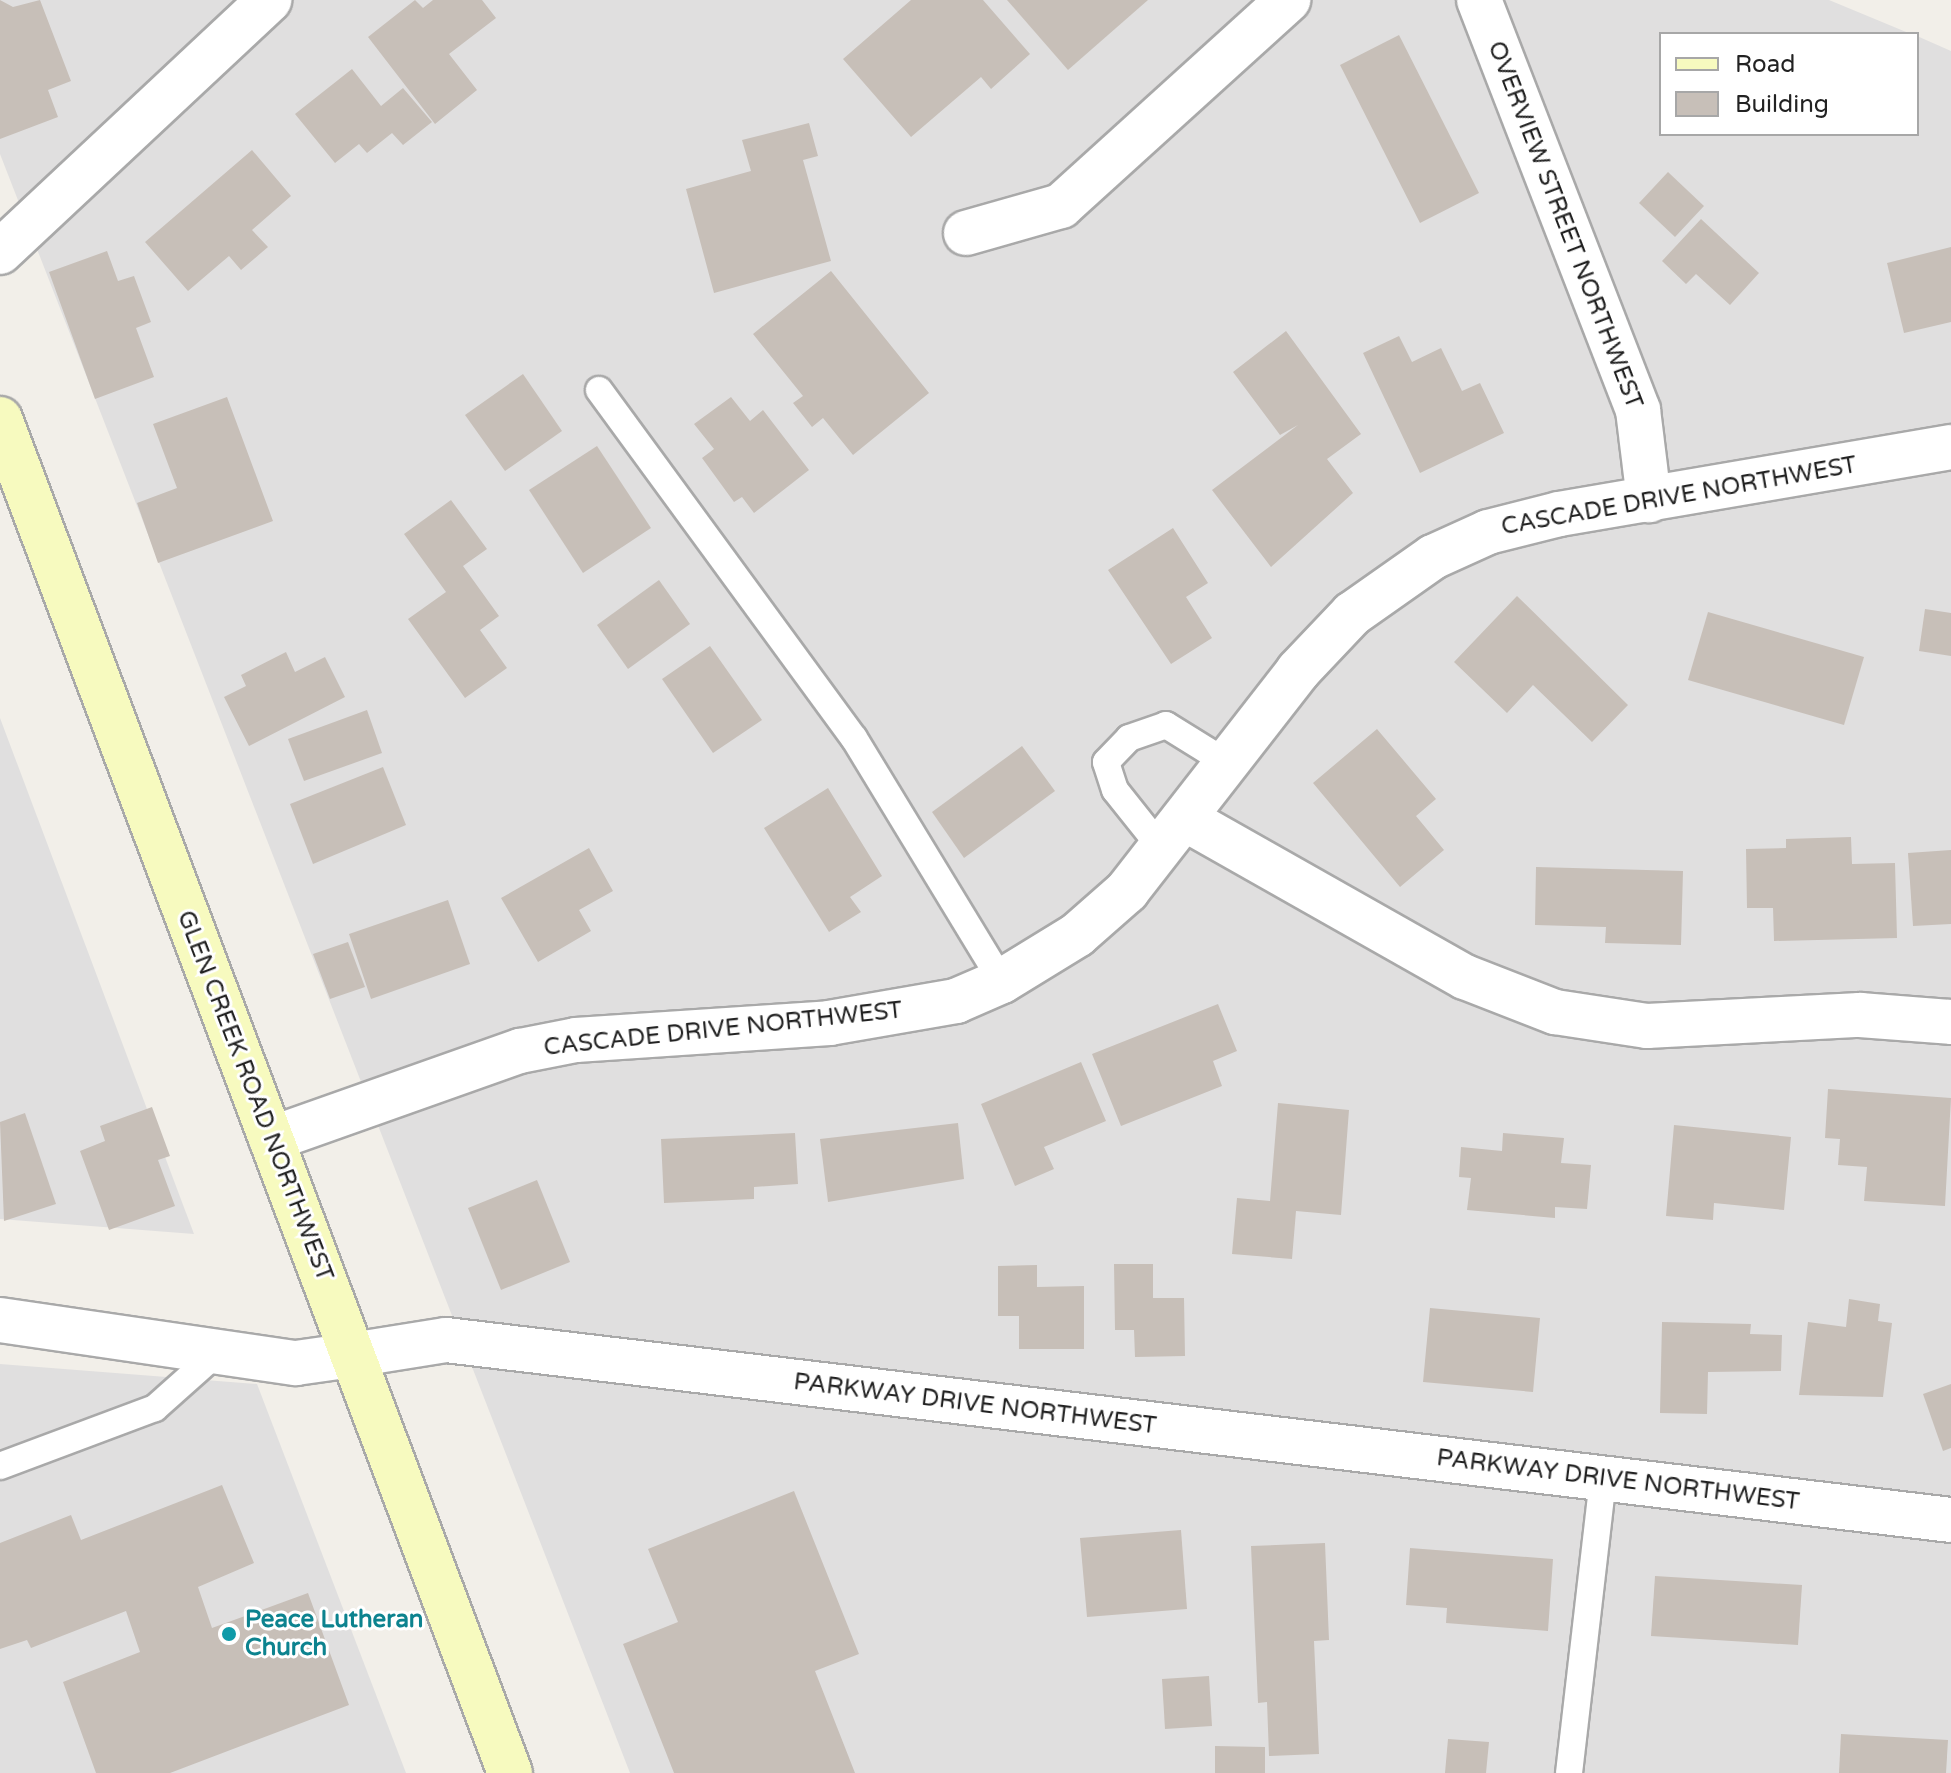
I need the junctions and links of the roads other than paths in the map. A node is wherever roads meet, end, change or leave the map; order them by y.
1 (269, 0) edge
2 (1288, 0) edge
3 (1479, 0) edge
4 (966, 233) dead end
5 (0, 252) edge
6 (599, 390) dead end
7 (0, 419) edge
8 (1951, 447) edge
9 (1649, 500) junction
10 (1229, 764) junction
11 (1175, 834) junction
12 (1002, 981) junction
13 (1951, 1022) edge
14 (271, 1139) junction
15 (0, 1320) edge
16 (219, 1351) junction
17 (352, 1355) junction
18 (0, 1466) edge
19 (1603, 1478) junction
20 (1951, 1520) edge
21 (503, 1771) edge
22 (1569, 1773) edge

1 - 5 street
2 - 4 street
3 - 9 street, OVERVIEW STREET NORTHWEST
6 - 12 lane
7 - 14 main road, GLEN CREEK ROAD NORTHWEST
8 - 9 street, CASCADE DRIVE NORTHWEST
9 - 10 street, CASCADE DRIVE NORTHWEST
10 - 11 street, CASCADE DRIVE NORTHWEST
10 - 11 lane
11 - 12 street, CASCADE DRIVE NORTHWEST
11 - 13 street
12 - 14 street, CASCADE DRIVE NORTHWEST
14 - 17 main road, GLEN CREEK ROAD NORTHWEST
15 - 16 street, PARKWAY DRIVE NORTHWEST
16 - 17 street, PARKWAY DRIVE NORTHWEST
16 - 18 lane
17 - 19 street, PARKWAY DRIVE NORTHWEST
17 - 21 main road, GLEN CREEK ROAD NORTHWEST
19 - 20 street, PARKWAY DRIVE NORTHWEST
19 - 22 lane

